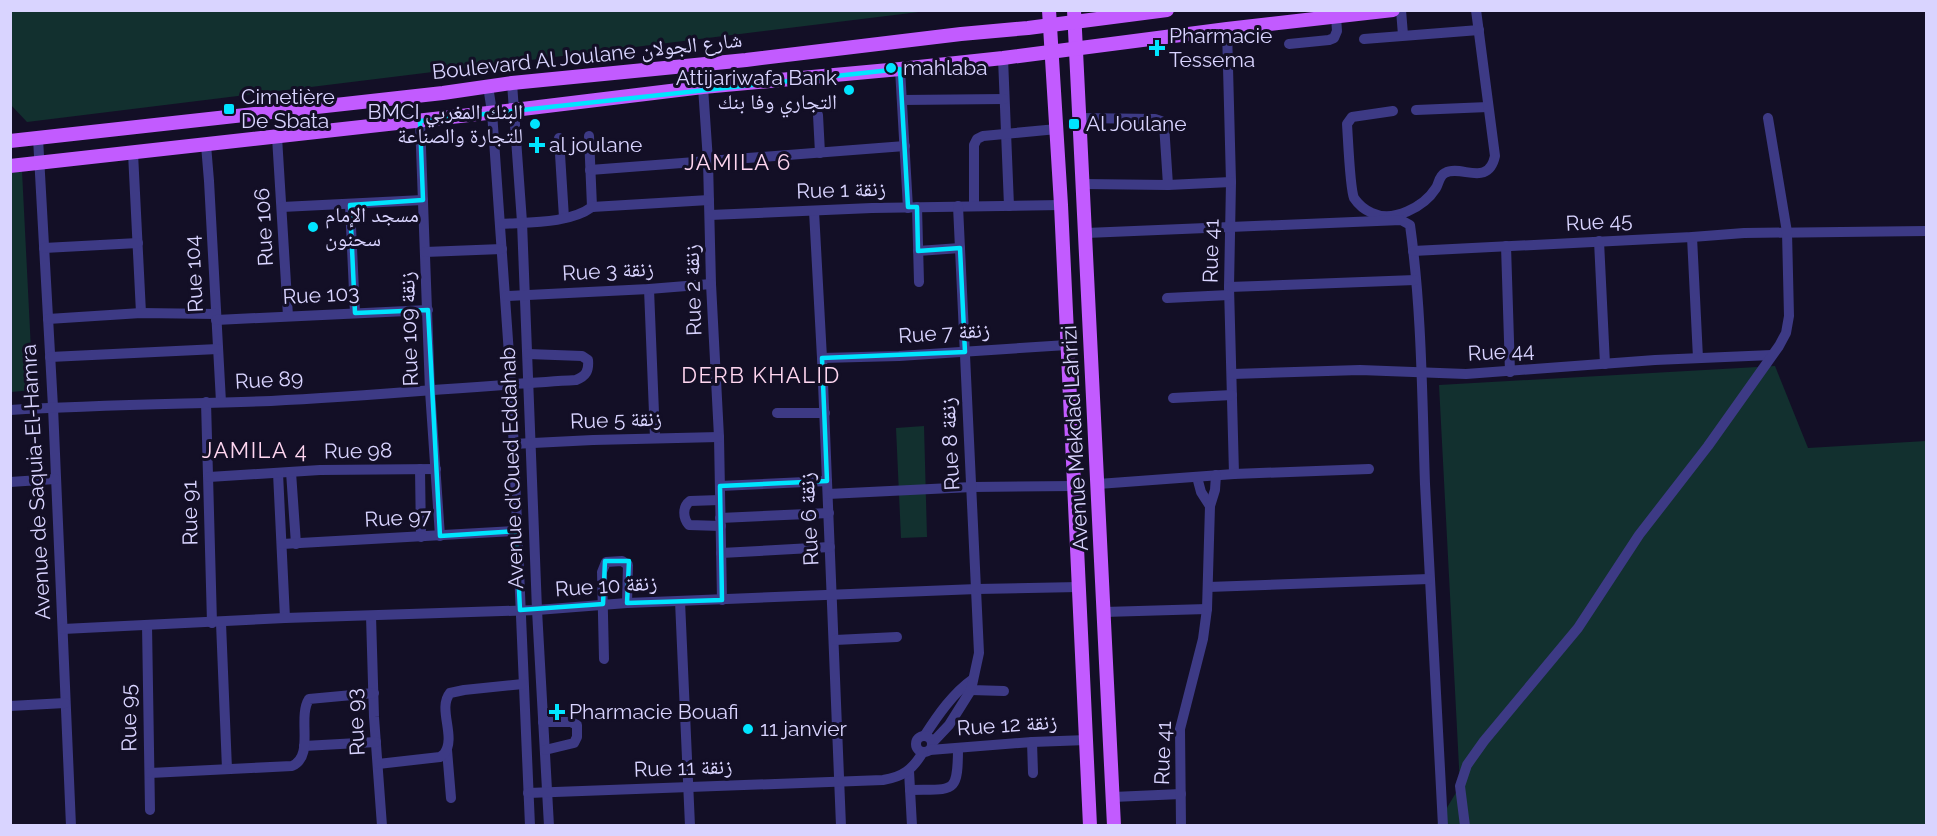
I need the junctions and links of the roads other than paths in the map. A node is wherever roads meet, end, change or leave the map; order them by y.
1 (1049, 10) edge
2 (1167, 10) edge
3 (1393, 10) edge
4 (1401, 10) edge
5 (1476, 10) edge
6 (1074, 16) edge
7 (1336, 17) junction
8 (1049, 25) junction
9 (1227, 29) junction
10 (1479, 30) junction
11 (1403, 35) junction
12 (1364, 39) dead end
13 (1289, 44) dead end
14 (1077, 50) junction
15 (1052, 52) junction
16 (1003, 58) junction
17 (900, 69) junction
18 (512, 83) junction
19 (488, 86) junction
20 (703, 87) junction
21 (1004, 99) junction
22 (902, 100) junction
23 (1488, 107) junction
24 (514, 110) junction
25 (1416, 110) dead end
26 (1393, 111) dead end
27 (492, 112) junction
28 (818, 115) dead end
29 (1080, 117) junction
30 (1768, 118) dead end
31 (420, 121) junction
32 (1057, 129) junction
33 (1006, 133) junction
34 (277, 136) junction
35 (589, 136) dead end
36 (38, 138) junction
37 (559, 138) dead end
38 (10, 141) edge
39 (206, 145) junction
40 (905, 146) junction
41 (133, 153) junction
42 (820, 153) junction
43 (708, 161) junction
44 (40, 163) junction
45 (10, 166) edge
46 (590, 170) junction
47 (1231, 182) junction
48 (1083, 184) junction
49 (1168, 184) junction
50 (423, 200) junction
51 (709, 200) junction
52 (350, 205) junction
53 (1061, 205) junction
54 (974, 206) junction
55 (1010, 206) junction
56 (282, 207) junction
57 (592, 207) junction
58 (913, 207) junction
59 (958, 207) junction
60 (814, 211) junction
61 (710, 215) junction
62 (564, 218) junction
63 (522, 222) junction
64 (500, 224) junction
65 (1231, 227) junction
66 (1926, 231) edge
67 (1787, 232) junction
68 (1086, 233) junction
69 (1692, 237) junction
70 (1599, 241) junction
71 (138, 243) junction
72 (1506, 246) junction
73 (44, 248) junction
74 (960, 248) junction
75 (502, 249) junction
76 (918, 251) junction
77 (1413, 251) junction
78 (426, 252) junction
79 (1415, 280) junction
80 (919, 282) dead end
81 (711, 284) junction
82 (649, 289) junction
83 (1229, 291) junction
84 (524, 295) junction
85 (506, 296) junction
86 (1167, 298) dead end
87 (428, 310) junction
88 (141, 313) junction
89 (355, 313) junction
90 (288, 316) junction
91 (216, 317) junction
92 (48, 319) junction
93 (1067, 345) junction
94 (218, 349) junction
95 (965, 352) junction
96 (528, 354) junction
97 (1772, 355) junction
98 (50, 357) junction
99 (822, 358) junction
100 (1698, 358) junction
101 (1605, 364) junction
102 (1421, 371) junction
103 (1510, 372) junction
104 (1232, 374) junction
105 (529, 382) junction
106 (511, 383) junction
107 (430, 391) junction
108 (1232, 395) junction
109 (1173, 398) dead end
110 (206, 402) junction
111 (221, 402) junction
112 (53, 407) junction
113 (10, 410) edge
114 (777, 413) dead end
115 (825, 413) junction
116 (719, 437) junction
117 (655, 438) junction
118 (532, 442) junction
119 (513, 444) junction
120 (1369, 468) dead end
121 (436, 469) junction
122 (420, 470) junction
123 (291, 472) junction
124 (278, 473) junction
125 (1234, 474) junction
126 (1216, 475) junction
127 (209, 477) junction
128 (1197, 477) junction
129 (55, 479) junction
130 (827, 481) junction
131 (10, 482) edge
132 (1098, 484) junction
133 (720, 486) junction
134 (1074, 486) junction
135 (972, 487) junction
136 (828, 494) junction
137 (720, 500) junction
138 (1210, 506) junction
139 (829, 513) junction
140 (721, 522) junction
141 (516, 531) junction
142 (440, 536) junction
143 (422, 537) junction
144 (282, 544) junction
145 (296, 544) junction
146 (830, 547) junction
147 (721, 553) junction
148 (1429, 579) junction
149 (1208, 586) junction
150 (1079, 587) junction
151 (977, 589) junction
152 (832, 596) junction
153 (722, 600) junction
154 (680, 601) junction
155 (627, 603) junction
156 (603, 604) junction
157 (1208, 609) junction
158 (520, 610) junction
159 (537, 610) junction
160 (1104, 612) junction
161 (371, 616) junction
162 (285, 618) junction
163 (217, 623) junction
164 (147, 625) junction
165 (63, 629) junction
166 (897, 637) dead end
167 (835, 640) junction
168 (604, 659) dead end
169 (523, 684) junction
170 (969, 685) junction
171 (1004, 691) dead end
172 (374, 693) junction
173 (65, 703) junction
174 (10, 706) edge
175 (543, 722) junction
176 (1087, 740) junction
177 (1032, 741) junction
178 (376, 742) junction
179 (928, 745) junction
180 (304, 746) junction
181 (958, 748) junction
182 (447, 750) junction
183 (546, 750) junction
184 (378, 764) junction
185 (226, 769) junction
186 (909, 771) junction
187 (150, 773) junction
188 (1033, 773) dead end
189 (839, 782) junction
190 (687, 788) junction
191 (910, 790) junction
192 (548, 792) junction
193 (528, 793) junction
194 (1180, 794) junction
195 (1113, 797) junction
196 (452, 798) dead end
197 (150, 810) dead end
198 (70, 825) edge
199 (382, 825) edge
200 (530, 825) edge
201 (549, 825) edge
202 (690, 825) edge
203 (841, 825) edge
204 (912, 825) edge
205 (1090, 825) edge
206 (1114, 825) edge
207 (1180, 825) edge
208 (1443, 825) edge
209 (1465, 825) edge

1 - 8 main road, Avenue Mekdad Lahrizi
2 - 6 main road, Boulevard Al Joulane شارع الجولان
3 - 7 main road, Boulevard Al Joulane شارع الجولان
4 - 11 street
5 - 10 street
6 - 8 main road, Boulevard Al Joulane شارع الجولان
6 - 14 main road, Avenue Mekdad Lahrizi
7 - 9 main road, Boulevard Al Joulane شارع الجولان
7 - 13 street
8 - 15 main road, Avenue Mekdad Lahrizi
8 - 18 main road, Boulevard Al Joulane شارع الجولان
9 - 14 main road, Boulevard Al Joulane شارع الجولان
9 - 47 street, Rue 41
10 - 11 street
10 - 23 street
11 - 12 street
14 - 15 main road, Boulevard Al Joulane شارع الجولان
14 - 29 main road, Avenue Mekdad Lahrizi
15 - 16 main road, Boulevard Al Joulane شارع الجولان
15 - 32 main road, Avenue Mekdad Lahrizi
16 - 17 main road, Boulevard Al Joulane شارع الجولان
16 - 21 street
17 - 20 main road, Boulevard Al Joulane شارع الجولان
17 - 22 street
18 - 19 main road, Boulevard Al Joulane شارع الجولان
18 - 24 street, Avenue d'Oued Eddahab
19 - 27 street, Avenue d'Oued Eddahab
19 - 36 main road, Boulevard Al Joulane شارع الجولان
20 - 24 main road, Boulevard Al Joulane شارع الجولان
20 - 43 street, Rue 2 زنقة
21 - 22 street
21 - 33 street
22 - 40 street
23 - 25 street
23 - 26 street
24 - 27 main road, Boulevard Al Joulane شارع الجولان
24 - 63 street, Avenue d'Oued Eddahab
27 - 31 main road, Boulevard Al Joulane شارع الجولان
27 - 64 street, Avenue d'Oued Eddahab
28 - 42 street
29 - 48 main road, Avenue Mekdad Lahrizi
29 - 49 street
30 - 67 street
31 - 34 main road, Boulevard Al Joulane شارع الجولان
31 - 50 street, Rue 109 زنقة
32 - 33 street
32 - 53 main road, Avenue Mekdad Lahrizi
33 - 54 street
33 - 55 street
34 - 39 main road, Boulevard Al Joulane شارع الجولان
34 - 56 street, Rue 106
35 - 46 street
36 - 38 main road, Boulevard Al Joulane شارع الجولان
36 - 44 street, Avenue de Saquia-El-Hamra
37 - 62 street
39 - 41 main road, Boulevard Al Joulane شارع الجولان
39 - 91 street, Rue 104
40 - 42 street
40 - 58 street
41 - 44 main road, Boulevard Al Joulane شارع الجولان
41 - 71 street
42 - 43 street
43 - 46 street
43 - 51 street, Rue 2 زنقة
44 - 45 main road, Boulevard Al Joulane شارع الجولان
44 - 73 street, Avenue de Saquia-El-Hamra
46 - 57 street
47 - 49 street
47 - 65 street, Rue 41
48 - 49 street
48 - 68 main road, Avenue Mekdad Lahrizi
50 - 52 street
50 - 78 street, Rue 109 زنقة
51 - 57 street
51 - 61 street, Rue 2 زنقة
52 - 56 street
52 - 89 street
53 - 55 street, Rue 1 زنقة
53 - 93 main road, Avenue Mekdad Lahrizi
54 - 55 street, Rue 1 زنقة
54 - 59 street, Rue 1 زنقة
56 - 90 street, Rue 106
57 - 62 street
58 - 59 street, Rue 1 زنقة
58 - 60 street, Rue 1 زنقة
58 - 76 street
59 - 74 street, Rue 8 زنقة
60 - 61 street, Rue 1 زنقة
60 - 99 street, Rue 6 زنقة
61 - 81 street, Rue 2 زنقة
62 - 63 street
63 - 64 street
63 - 84 street, Avenue d'Oued Eddahab
64 - 75 street, Avenue d'Oued Eddahab
65 - 68 street
65 - 77 street
65 - 83 street, Rue 41
66 - 67 street, Rue 45
67 - 69 street, Rue 45
67 - 97 street
68 - 132 main road, Avenue Mekdad Lahrizi
69 - 70 street, Rue 45
69 - 100 street
70 - 72 street, Rue 45
70 - 101 street
71 - 73 street
71 - 88 street
72 - 77 street, Rue 45
72 - 103 street
73 - 92 street, Avenue de Saquia-El-Hamra
74 - 76 street
74 - 95 street, Rue 8 زنقة
75 - 78 street
75 - 85 street, Avenue d'Oued Eddahab
76 - 80 street
77 - 79 street
78 - 87 street, Rue 109 زنقة
79 - 83 street
79 - 102 street
81 - 82 street, Rue 3 زنقة
81 - 116 street, Rue 2 زنقة
82 - 84 street, Rue 3 زنقة
82 - 117 street
83 - 86 street
83 - 104 street, Rue 41
84 - 85 street, Rue 3 زنقة
84 - 96 street, Avenue d'Oued Eddahab
85 - 106 street, Avenue d'Oued Eddahab
87 - 89 street, Rue 103
87 - 107 street, Rue 109 زنقة
88 - 91 street, Rue 103
88 - 92 street, Rue 103
89 - 90 street, Rue 103
90 - 91 street, Rue 103
91 - 94 street, Rue 104
92 - 98 street, Avenue de Saquia-El-Hamra
93 - 95 street, Rue 7 زنقة
93 - 134 main road, Avenue Mekdad Lahrizi
94 - 98 street, Rue 89
94 - 111 street, Rue 104
95 - 99 street, Rue 7 زنقة
95 - 135 street, Rue 8 زنقة
96 - 105 street, Avenue d'Oued Eddahab
96 - 105 street, Rue 89
97 - 100 street, Rue 44
97 - 209 street
98 - 112 street, Avenue de Saquia-El-Hamra
99 - 115 street, Rue 6 زنقة
100 - 101 street, Rue 44
101 - 103 street, Rue 44
102 - 103 street, Rue 44
102 - 104 street, Rue 44
102 - 148 street
104 - 108 street, Rue 41
105 - 106 street, Rue 89
105 - 118 street, Avenue d'Oued Eddahab
106 - 107 street, Rue 89
106 - 119 street, Avenue d'Oued Eddahab
107 - 111 street, Rue 89
107 - 121 street, Rue 109 زنقة
108 - 109 street
108 - 125 street, Rue 41
110 - 111 street, Rue 89
110 - 112 street, Rue 89
110 - 127 street, Rue 91
112 - 113 street, Rue 89
112 - 129 street, Avenue de Saquia-El-Hamra
114 - 115 street
115 - 130 street, Rue 6 زنقة
116 - 117 street, Rue 5 زنقة
116 - 133 street, Rue 2 زنقة
117 - 118 street, Rue 5 زنقة
118 - 119 street, Rue 5 زنقة
118 - 159 street, Avenue d'Oued Eddahab
119 - 141 street, Avenue d'Oued Eddahab
120 - 125 street
121 - 122 street, Rue 98
121 - 142 street, Rue 109 زنقة
122 - 123 street, Rue 98
122 - 143 street
123 - 124 street, Rue 98
123 - 145 street
124 - 127 street, Rue 98
124 - 144 street
125 - 126 street
126 - 128 street
126 - 138 street, Rue 41
127 - 163 street, Rue 91
128 - 132 street
128 - 138 street, Rue 41
129 - 131 street
129 - 165 street, Avenue de Saquia-El-Hamra
130 - 133 street
130 - 136 street, Rue 6 زنقة
132 - 160 main road, Avenue Mekdad Lahrizi
133 - 137 street, Rue 2 زنقة
134 - 135 street
134 - 150 main road, Avenue Mekdad Lahrizi
135 - 136 street
135 - 151 street, Rue 8 زنقة
136 - 139 street, Rue 6 زنقة
137 - 140 street, Rue 2 زنقة
137 - 140 street
138 - 149 street, Rue 41
139 - 140 street
139 - 146 street, Rue 6 زنقة
140 - 147 street, Rue 2 زنقة
141 - 142 street, Rue 97
141 - 158 street, Avenue d'Oued Eddahab
142 - 143 street, Rue 97
143 - 145 street, Rue 97
144 - 145 street, Rue 97
144 - 162 street
146 - 147 street
146 - 152 street, Rue 6 زنقة
147 - 153 street, Rue 2 زنقة
148 - 149 street
148 - 208 street
149 - 157 street, Rue 41
150 - 151 street, Rue 10 زنقة
150 - 176 main road, Avenue Mekdad Lahrizi
151 - 152 street, Rue 10 زنقة
151 - 170 street, Rue 8 زنقة
152 - 153 street, Rue 10 زنقة
152 - 167 street, Rue 6 زنقة
153 - 154 street, Rue 10 زنقة
154 - 155 street, Rue 10 زنقة
154 - 190 street
155 - 156 street, Rue 10 زنقة
155 - 156 street
156 - 159 street, Rue 10 زنقة
156 - 168 street
157 - 160 street
157 - 194 street, Rue 41
158 - 159 street, Rue 10 زنقة
158 - 161 street, Rue 10 زنقة
158 - 169 street, Avenue d'Oued Eddahab
159 - 175 street, Avenue d'Oued Eddahab
160 - 195 main road, Avenue Mekdad Lahrizi
161 - 162 street, Rue 10 زنقة
161 - 172 street, Rue 93
162 - 163 street, Rue 10 زنقة
163 - 164 street, Rue 10 زنقة
163 - 185 street, Rue 91
164 - 165 street, Rue 10 زنقة
164 - 187 street, Rue 95
165 - 173 street, Avenue de Saquia-El-Hamra
166 - 167 street
167 - 189 street, Rue 6 زنقة
169 - 182 street
169 - 193 street, Avenue d'Oued Eddahab
170 - 171 street
170 - 179 street, Rue 8 زنقة
172 - 178 street, Rue 93
172 - 180 street
173 - 174 street
173 - 198 street, Avenue de Saquia-El-Hamra
175 - 183 street, Avenue d'Oued Eddahab
175 - 183 street
176 - 177 street, Rue 12 زنقة
176 - 205 main road, Avenue Mekdad Lahrizi
177 - 181 street, Rue 12 زنقة
177 - 188 street
178 - 180 street
178 - 184 street, Rue 93
179 - 181 street, Rue 12 زنقة
179 - 186 street, Rue 8 زنقة
180 - 185 street
181 - 191 street
182 - 184 street
182 - 196 street
183 - 192 street, Avenue d'Oued Eddahab
184 - 199 street, Rue 93
185 - 187 street
186 - 189 street
186 - 191 street
187 - 197 street, Rue 95
189 - 190 street, Rue 11 زنقة
189 - 203 street, Rue 6 زنقة
190 - 192 street, Rue 11 زنقة
190 - 202 street
191 - 204 street
192 - 193 street, Rue 11 زنقة
192 - 201 street, Avenue d'Oued Eddahab
193 - 200 street, Avenue d'Oued Eddahab
194 - 195 street
194 - 207 street, Rue 41
195 - 206 main road, Avenue Mekdad Lahrizi

